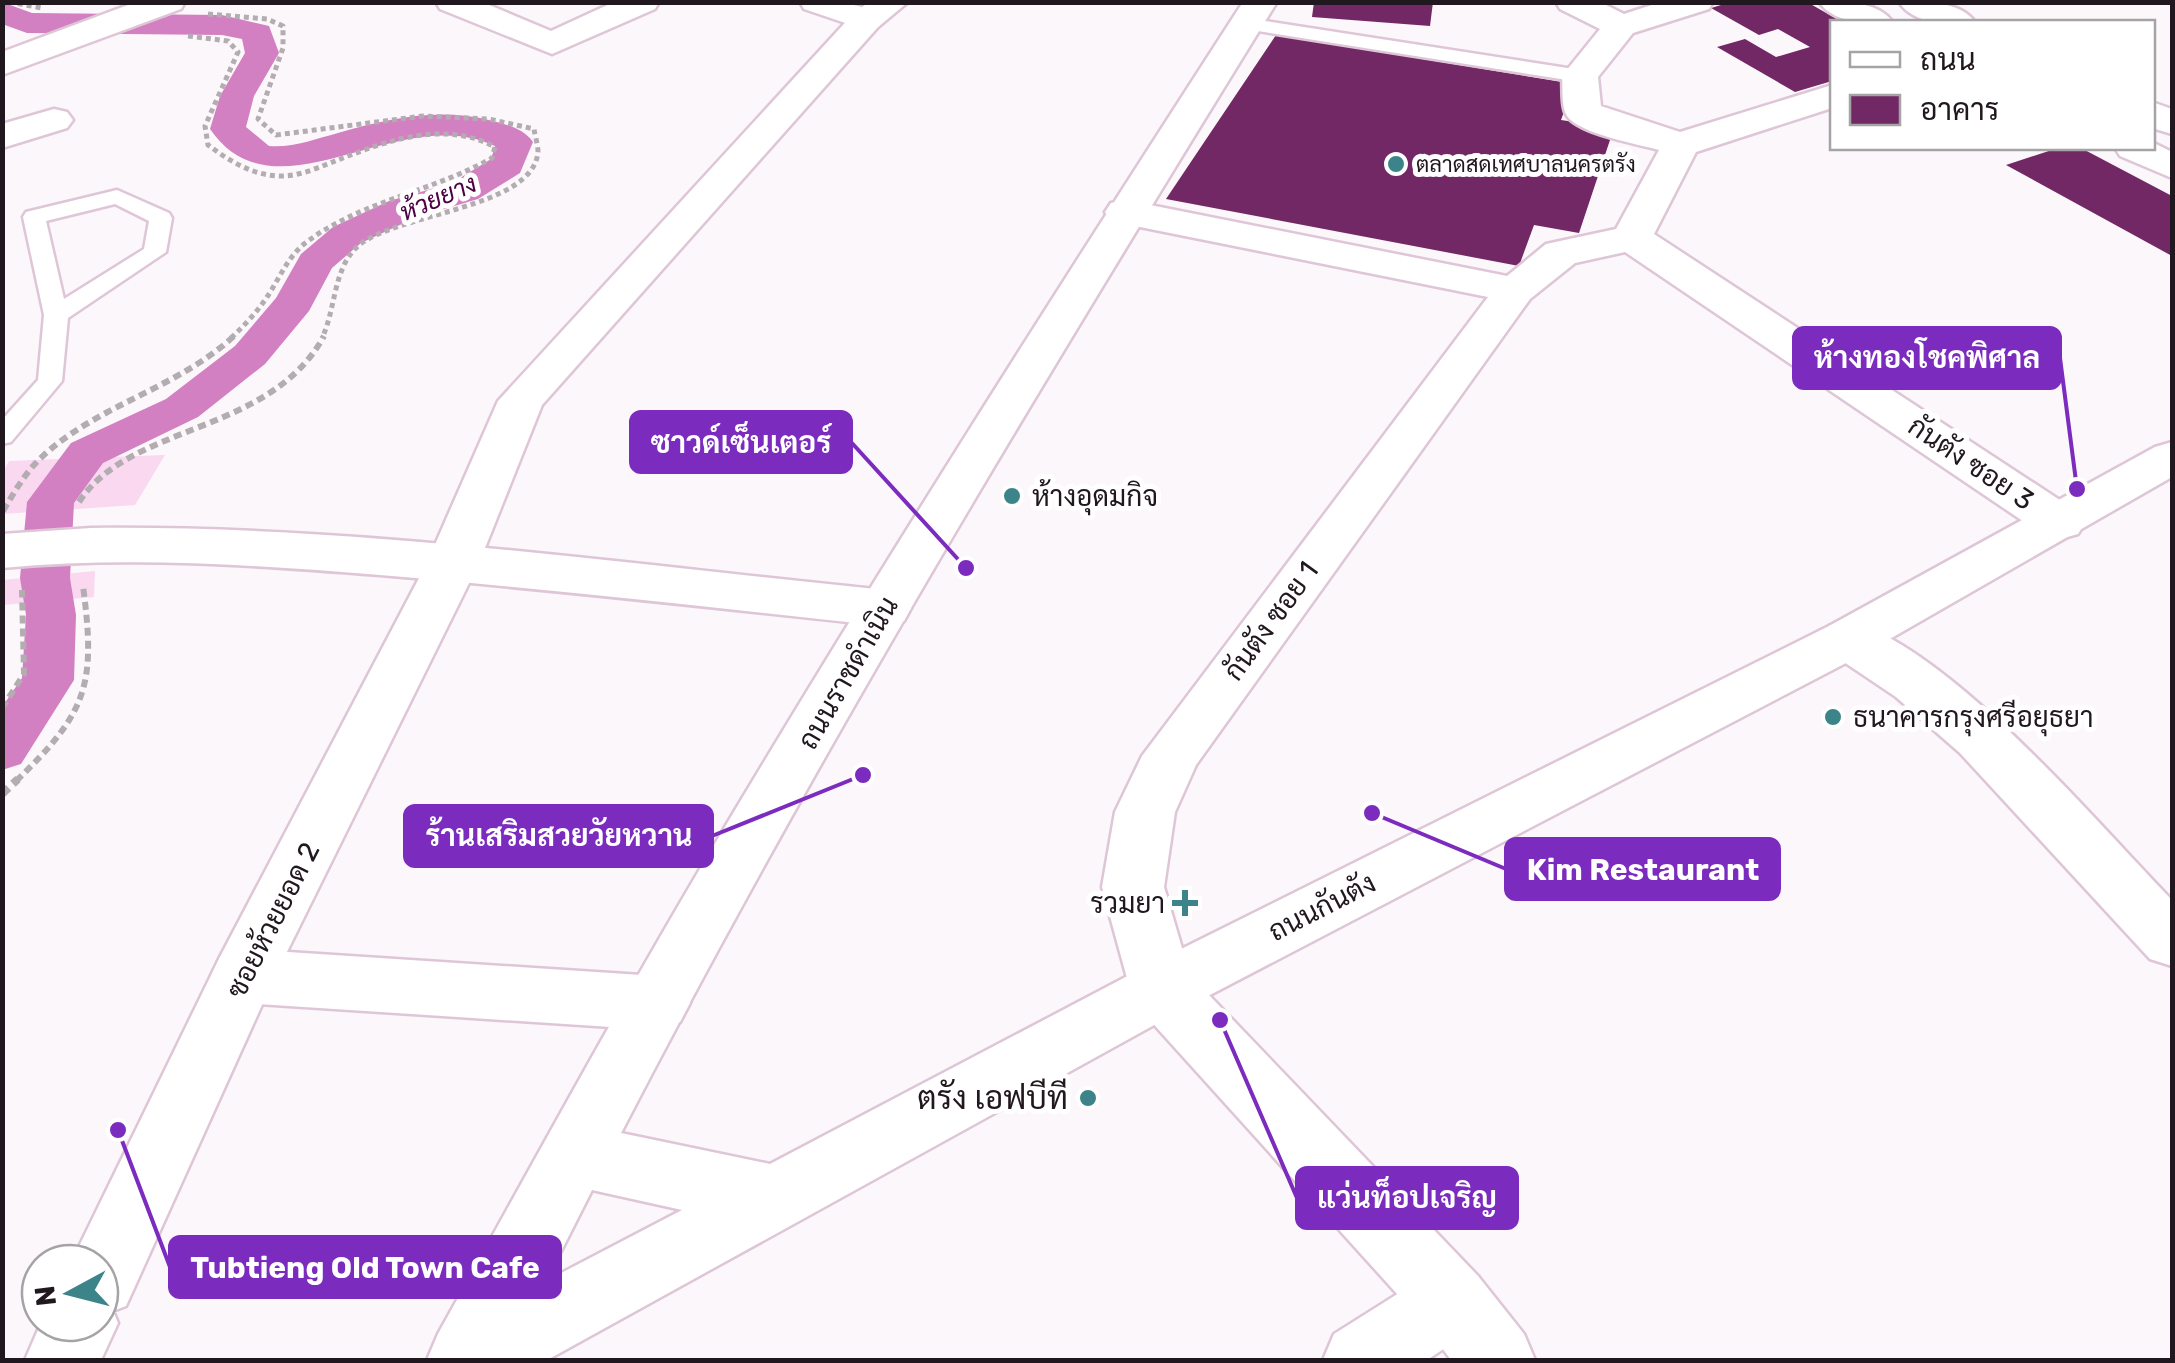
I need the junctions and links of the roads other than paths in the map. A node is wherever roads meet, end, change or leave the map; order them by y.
1 (452, 2) edge
2 (643, 2) edge
3 (816, 2) edge
4 (1572, 2) edge
5 (1697, 2) edge
6 (1834, 2) edge
7 (1915, 2) edge
8 (879, 11) edge
9 (1253, 13) edge
10 (167, 15) edge
11 (1872, 20) edge
12 (1954, 20) edge
13 (1621, 26) junction
14 (2, 64) edge
15 (1580, 76) junction
16 (1830, 97) edge
17 (54, 120) dead end
18 (2, 137) edge
19 (1681, 144) junction
20 (2138, 150) edge
21 (2172, 166) edge
22 (1126, 212) junction
23 (1632, 238) junction
24 (1515, 290) junction
25 (56, 316) junction
26 (2, 436) edge
27 (2172, 457) edge
28 (2060, 522) junction
29 (24, 539) edge
30 (454, 563) junction
31 (885, 608) junction
32 (1848, 639) junction
33 (2172, 940) edge
34 (244, 976) junction
35 (1162, 989) junction
36 (656, 1003) junction
37 (575, 1154) junction
38 (774, 1197) junction
39 (118, 1243) edge
40 (1452, 1301) junction
41 (464, 1360) edge
42 (472, 1360) edge
43 (1361, 1360) edge
44 (1497, 1360) edge

1 - 2 street
3 - 8 street
4 - 13 street
5 - 13 street
6 - 11 street
7 - 12 street
8 - 30 street, ซอยห้วยยอด 2
9 - 15 lane
9 - 22 street, ถนนราชดำเนิน
10 - 14 street
13 - 15 street
15 - 19 street
16 - 19 street
17 - 18 street
19 - 23 street
20 - 21 street
22 - 24 street
22 - 31 street, ถนนราชดำเนิน
23 - 24 street, กันตัง ซอย 1
23 - 28 street, กันตัง ซอย 3
24 - 35 street, กันตัง ซอย 1
25 - 25 lane
25 - 26 lane
27 - 28 street, ถนนกันตัง
28 - 32 street, ถนนกันตัง
29 - 30 street
30 - 31 street
30 - 34 street, ซอยห้วยยอด 2
31 - 36 street, ถนนราชดำเนิน
32 - 33 street
32 - 35 street, ถนนกันตัง
34 - 36 street
34 - 39 street, ซอยห้วยยอด 2
35 - 38 street, ถนนกันตัง
35 - 40 street
36 - 37 street, ถนนราชดำเนิน
37 - 38 street
37 - 41 street, ถนนราชดำเนิน
38 - 42 street, ถนนกันตัง
40 - 43 street
40 - 44 street

